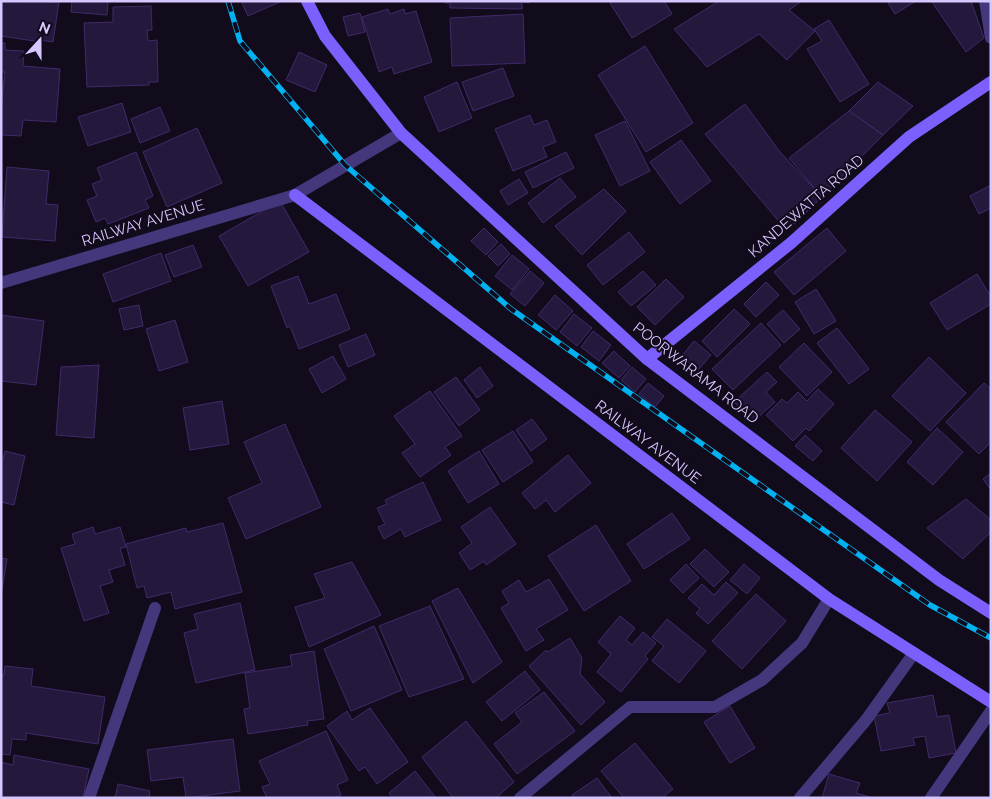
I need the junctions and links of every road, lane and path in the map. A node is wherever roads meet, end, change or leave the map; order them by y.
1 (307, 1) edge
2 (985, 1) edge
3 (991, 38) edge
4 (991, 82) edge
5 (401, 133) junction
6 (295, 195) junction
7 (1, 283) edge
8 (647, 359) junction
9 (829, 599) junction
10 (155, 608) dead end
11 (991, 613) edge
12 (914, 653) junction
13 (991, 702) edge
14 (991, 711) edge
15 (89, 798) edge
16 (520, 798) edge
17 (800, 798) edge
18 (931, 798) edge

1 - 5 street, POORWARAMA ROAD
2 - 3 street
4 - 8 street, KANDEWATTA ROAD
5 - 6 street, RAILWAY AVENUE
5 - 8 street, POORWARAMA ROAD
6 - 7 street, RAILWAY AVENUE
6 - 9 street, RAILWAY AVENUE
8 - 11 street, POORWARAMA ROAD
9 - 12 street, RAILWAY AVENUE
9 - 16 street
10 - 15 street
12 - 13 street, RAILWAY AVENUE
12 - 17 street
14 - 18 street

